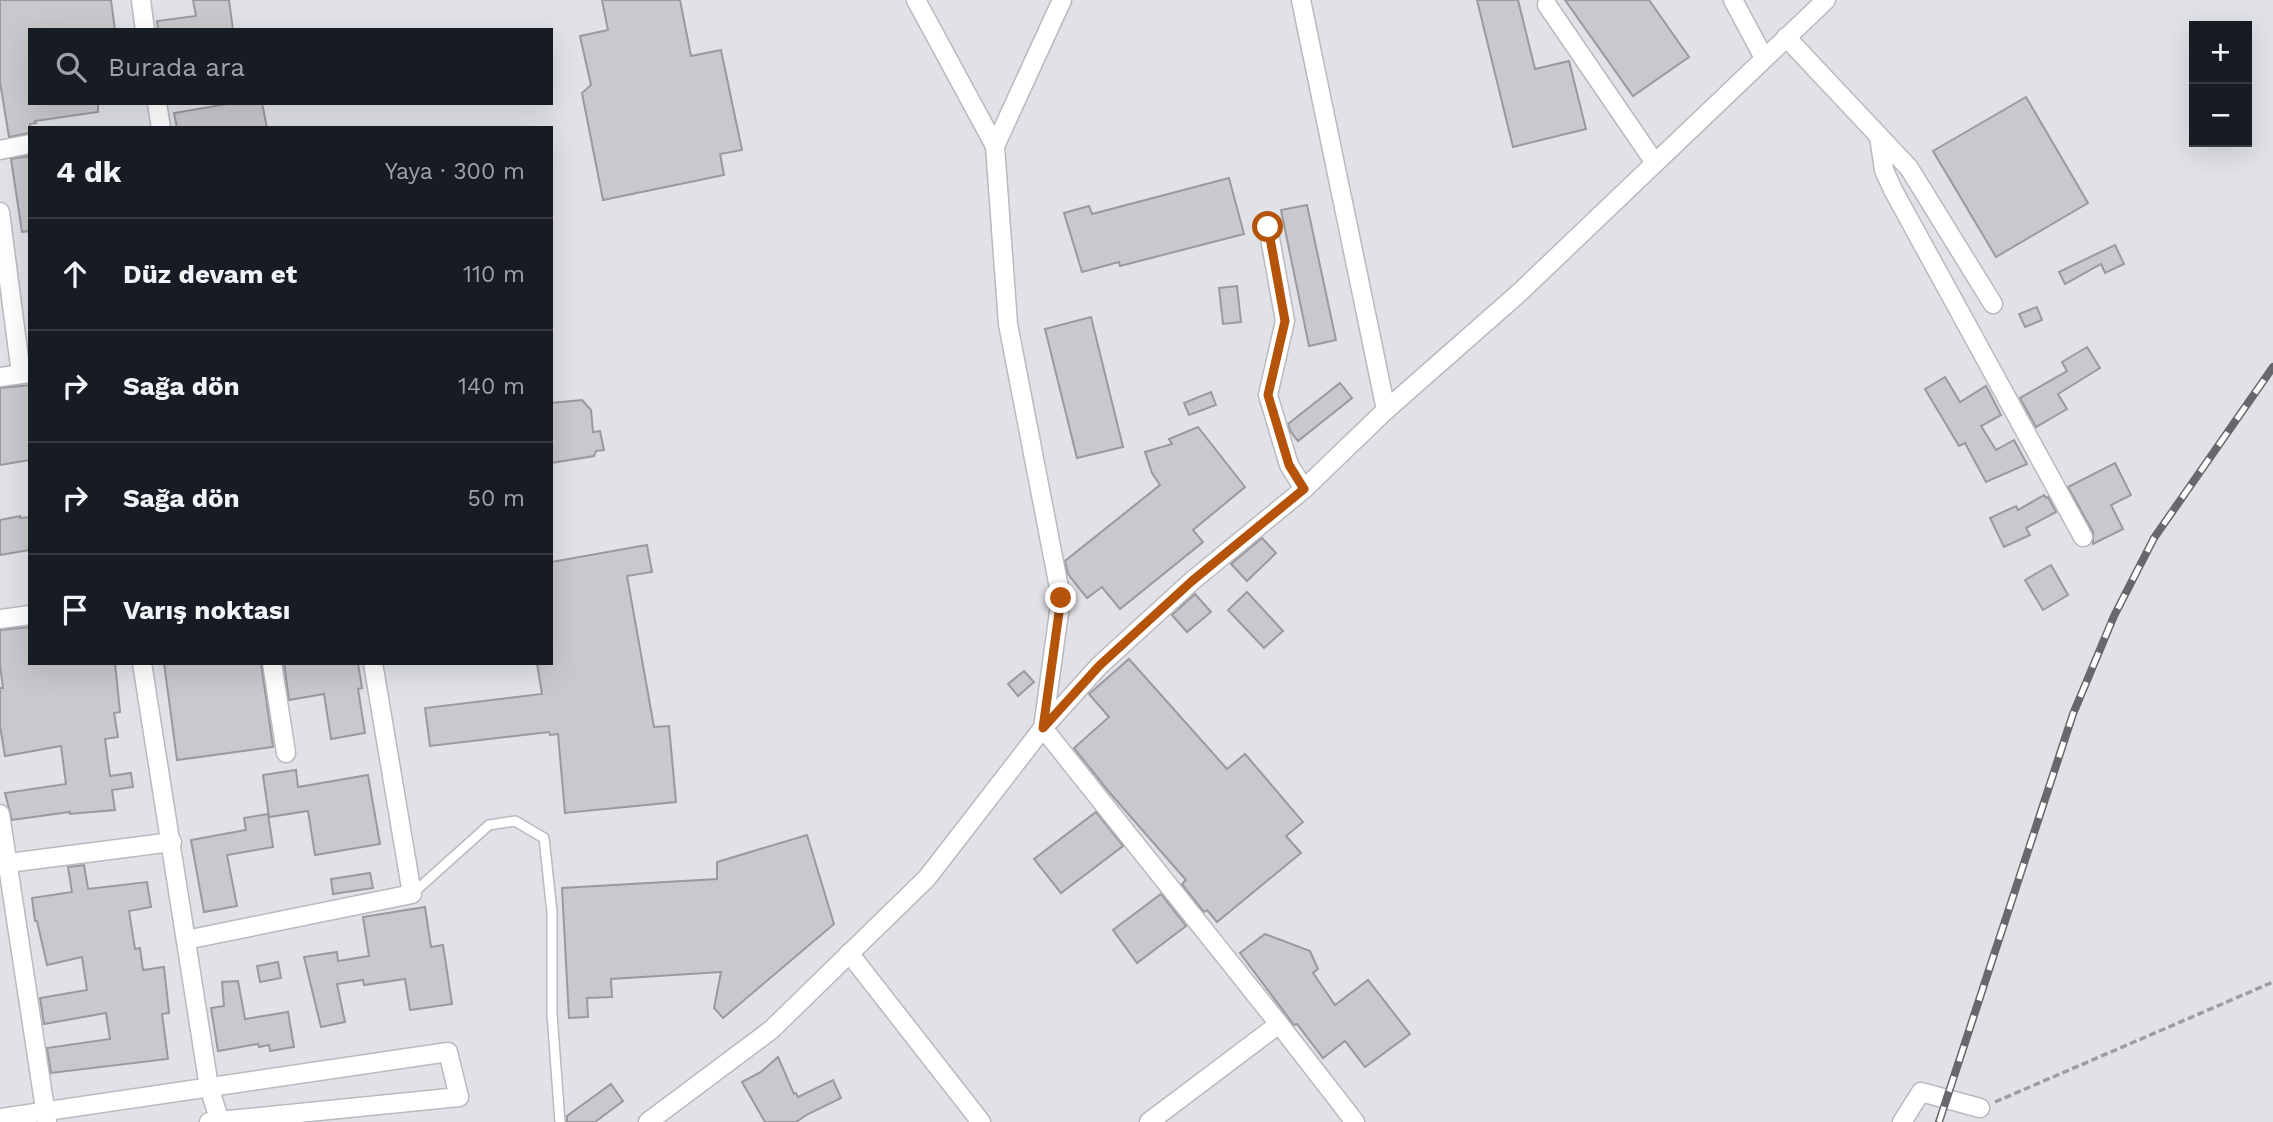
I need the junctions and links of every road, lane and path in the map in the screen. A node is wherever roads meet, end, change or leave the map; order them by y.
1 (141, 0) edge
2 (916, 0) edge
3 (1062, 0) edge
4 (1301, 0) edge
5 (1733, 0) edge
6 (1826, 0) edge
7 (1547, 5) dead end
8 (145, 28) edge
9 (1786, 37) junction
10 (1764, 58) junction
11 (157, 105) edge
12 (161, 126) edge
13 (1880, 136) junction
14 (28, 144) edge
15 (995, 146) junction
16 (0, 150) edge
17 (1654, 163) junction
18 (0, 212) edge
19 (1268, 227) dead end
20 (1993, 304) dead end
21 (26, 373) edge
22 (0, 377) edge
23 (1386, 410) junction
24 (1304, 489) junction
25 (2083, 537) dead end
26 (28, 615) edge
27 (0, 619) edge
28 (142, 665) edge
29 (272, 665) edge
30 (373, 665) edge
31 (1043, 728) junction
32 (286, 753) dead end
33 (0, 814) edge
34 (172, 842) junction
35 (4, 864) edge
36 (412, 894) junction
37 (186, 940) junction
38 (849, 953) junction
39 (2273, 982) edge
40 (1279, 1024) junction
41 (209, 1087) junction
42 (1980, 1108) joint
43 (46, 1117) edge
44 (0, 1118) edge
45 (216, 1121) edge
46 (560, 1122) edge
47 (648, 1122) edge
48 (981, 1122) edge
49 (1149, 1122) edge
50 (1355, 1122) edge
51 (1902, 1122) edge

1 - 8 street
2 - 15 street
3 - 15 street
4 - 23 street
5 - 10 street
6 - 9 street
7 - 17 street
9 - 10 street
9 - 13 street
10 - 17 street
11 - 12 street
13 - 20 street
13 - 25 street
14 - 16 street
15 - 31 street
17 - 23 street
18 - 21 street
19 - 24 street
21 - 22 street
23 - 24 street
24 - 31 street
26 - 27 street
28 - 34 street
29 - 32 street
30 - 36 street
31 - 38 street
31 - 40 street
33 - 35 street
34 - 35 street
34 - 37 street
35 - 43 street
36 - 37 street
36 - 46 lane
37 - 41 street
38 - 47 street
38 - 48 street
39 - 42 path
40 - 49 street
40 - 50 street
41 - 43 street
41 - 45 street
41 - 45 street
42 - 51 street
43 - 44 street

